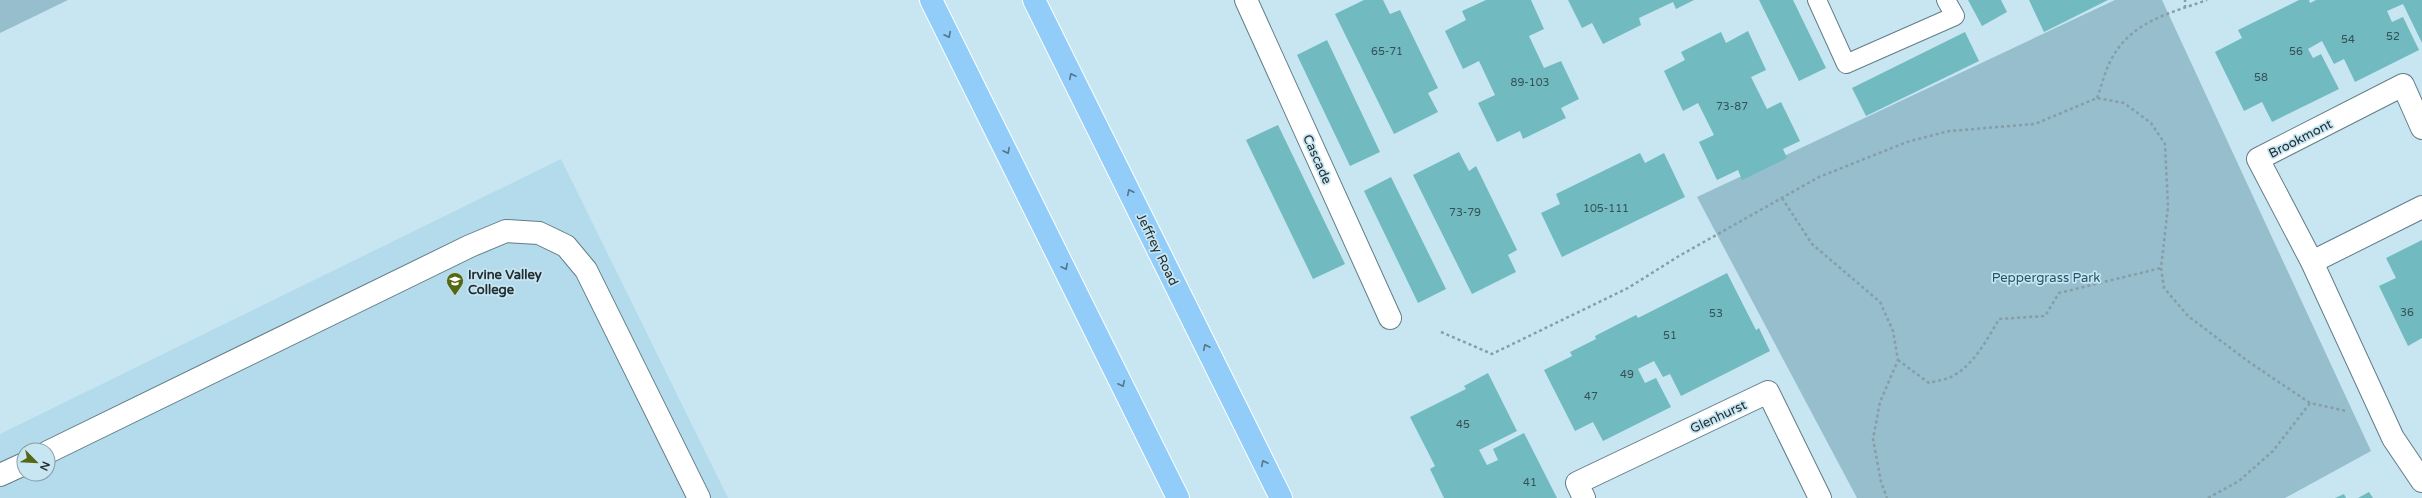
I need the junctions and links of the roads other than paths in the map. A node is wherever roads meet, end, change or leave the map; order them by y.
1 (931, 0) edge
2 (1034, 0) edge
3 (1246, 0) edge
4 (1817, 0) edge
5 (1946, 0) edge
6 (2422, 128) edge
7 (2422, 207) edge
8 (2312, 262) junction
9 (1390, 318) dead end
10 (56, 448) edge
11 (16, 468) edge
12 (0, 475) edge
13 (2422, 481) edge
14 (699, 498) edge
15 (1178, 498) edge
16 (1281, 498) edge
17 (1584, 498) edge
18 (1820, 498) edge

1 -> 15 main road
16 -> 2 main road, Jeffrey Road
3 - 9 street, Cascade
4 - 5 lane
6 - 8 street, Brookmont
7 - 8 street
8 - 13 street, Brookmont
10 - 14 street
11 - 12 street
17 - 18 street, Glenhurst

